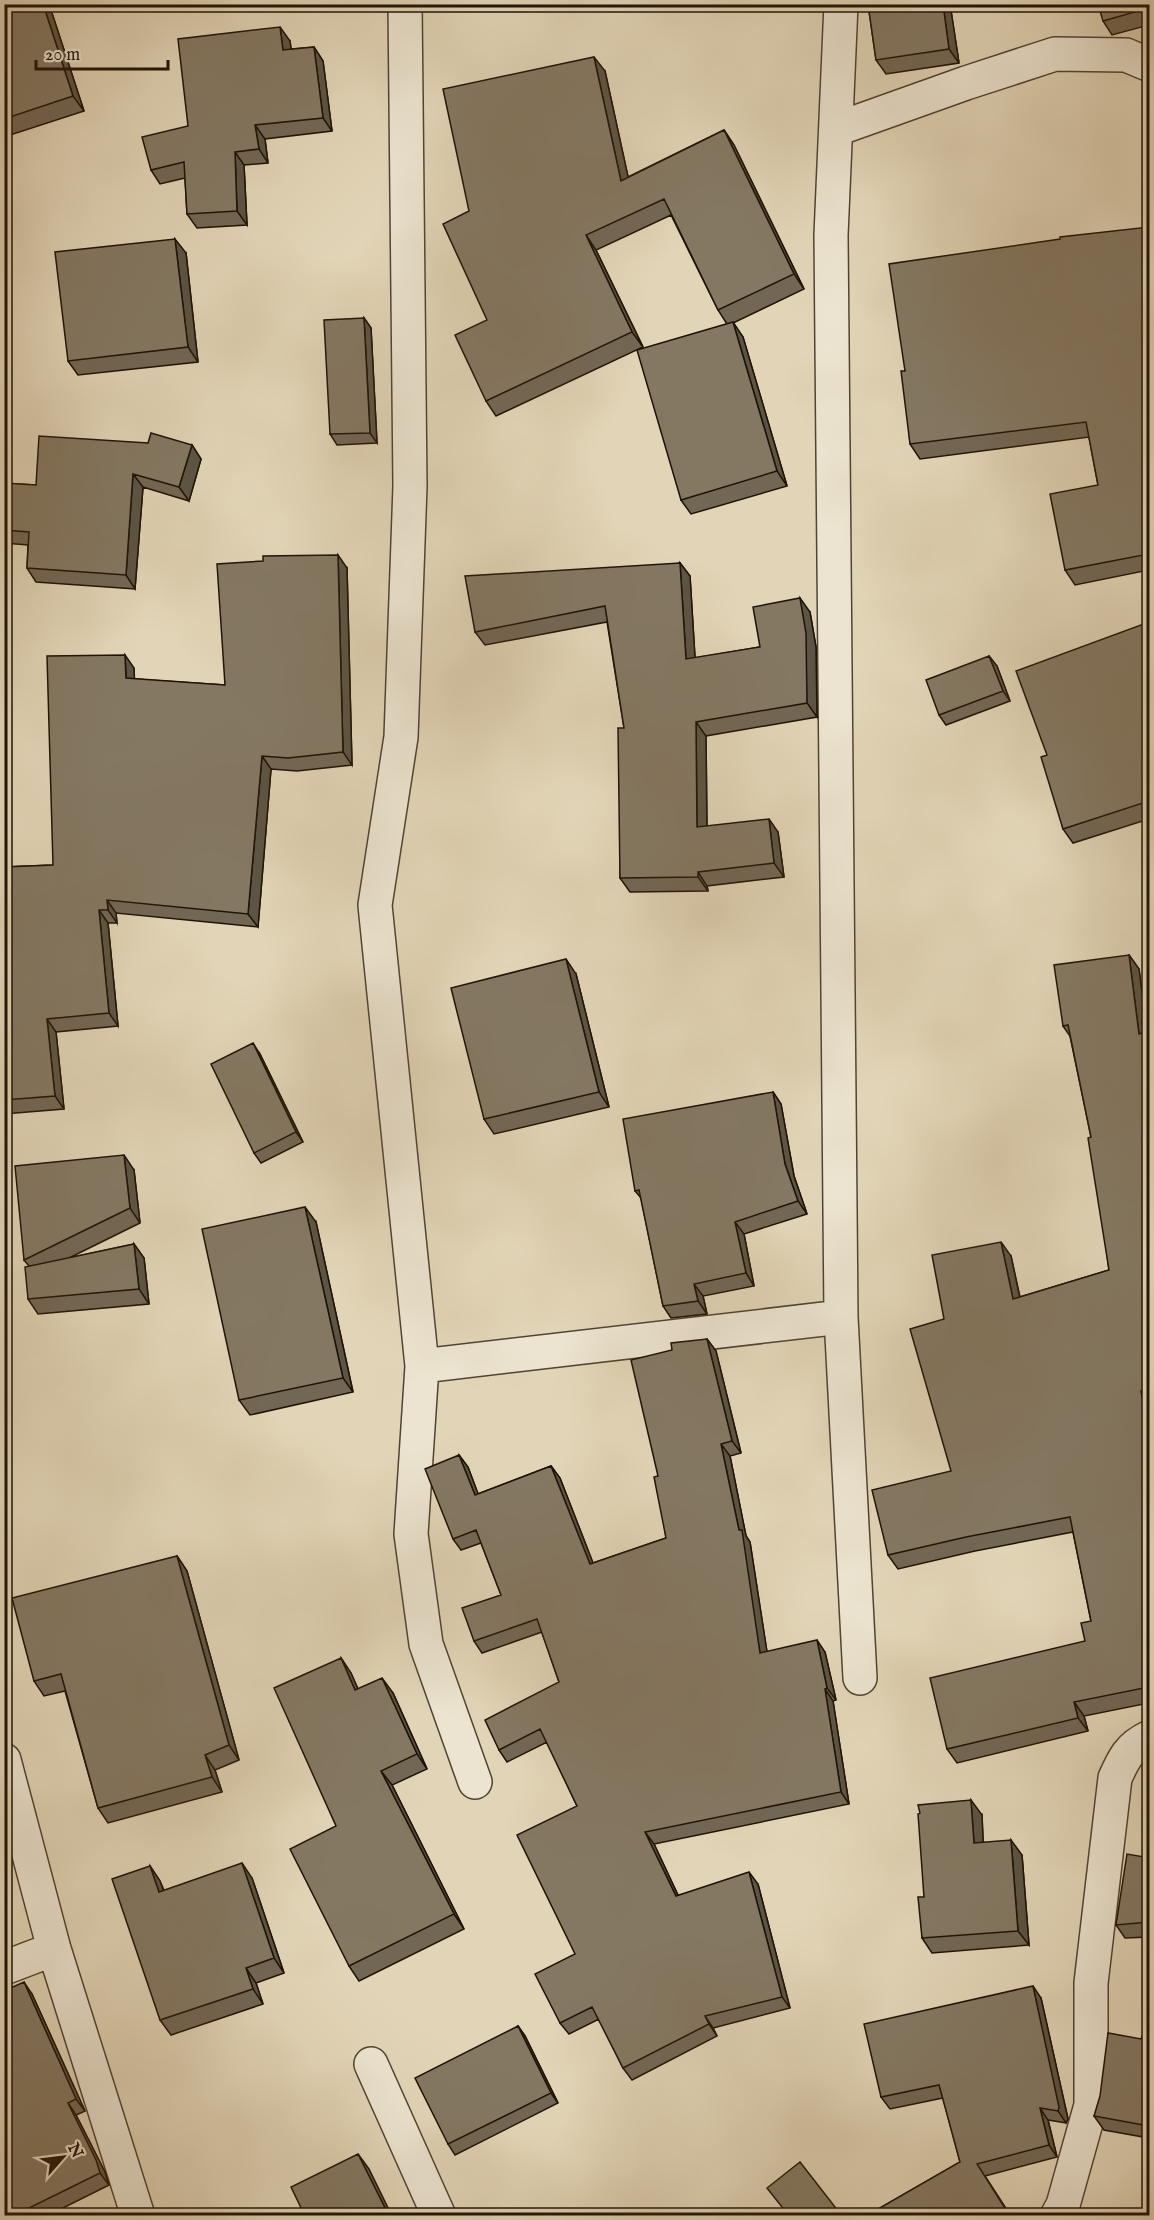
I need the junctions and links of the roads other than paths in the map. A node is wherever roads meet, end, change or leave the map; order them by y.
1 (405, 4) edge
2 (841, 4) edge
3 (1149, 64) edge
4 (837, 129) junction
5 (841, 1317) junction
6 (422, 1366) junction
7 (860, 1678) dead end
8 (1149, 1737) edge
9 (4, 1760) edge
10 (476, 1782) dead end
11 (54, 1949) junction
12 (4, 1968) edge
13 (371, 2064) dead end
14 (138, 2216) edge
15 (439, 2216) edge
16 (1057, 2216) edge

1 - 6 street
2 - 4 street
3 - 4 street
4 - 5 street
5 - 6 street
5 - 7 street
6 - 10 street
8 - 16 street
9 - 11 street
11 - 12 street
11 - 14 street
13 - 15 street

